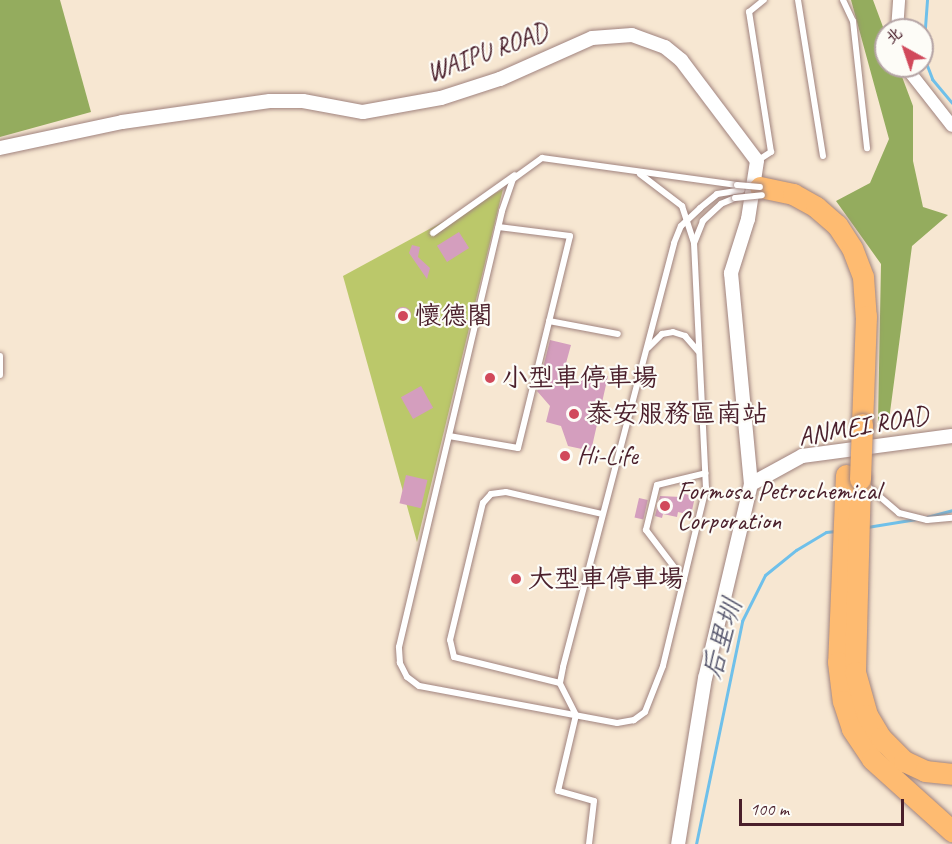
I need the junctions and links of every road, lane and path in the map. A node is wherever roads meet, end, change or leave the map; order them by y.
1 (764, 0) edge
2 (798, 0) edge
3 (843, 0) edge
4 (898, 0) edge
5 (897, 18) edge
6 (914, 78) edge
7 (952, 126) edge
8 (0, 148) edge
9 (867, 148) dead end
10 (823, 156) dead end
11 (757, 161) junction
12 (634, 171) junction
13 (520, 172) junction
14 (750, 189) junction
15 (688, 217) junction
16 (499, 227) junction
17 (433, 233) dead end
18 (694, 243) junction
19 (549, 321) junction
20 (618, 334) dead end
21 (645, 352) junction
22 (700, 354) junction
23 (0, 356) edge
24 (0, 375) edge
25 (952, 435) edge
26 (449, 436) junction
27 (706, 473) junction
28 (853, 477) junction
29 (751, 484) junction
30 (602, 514) junction
31 (952, 518) edge
32 (851, 530) junction
33 (684, 580) junction
34 (560, 683) junction
35 (576, 715) junction
36 (952, 774) edge
37 (952, 831) edge
38 (588, 844) edge
39 (678, 844) edge

1 - 11 lane
2 - 10 lane
3 - 9 lane
4 - 5 street
6 - 7 street
8 - 11 street, WAIPU ROAD
11 - 29 street
12 - 13 lane
12 - 14 lane
12 - 15 lane
13 - 16 lane
13 - 17 lane
14 - 15 lane
14 - 18 lane, bridge
14 - 28 highway
15 - 18 lane
15 - 21 lane
16 - 19 lane
16 - 26 lane
18 - 22 lane
19 - 20 lane
19 - 26 lane
21 - 22 lane
21 - 30 lane
22 - 27 lane
23 - 24 lane
25 - 29 street, ANMEI ROAD
26 - 35 lane
27 - 33 lane
27 - 33 lane
28 - 31 lane
28 - 32 highway
29 - 39 street
30 - 34 lane
30 - 34 lane
32 - 36 highway
32 - 37 highway
33 - 35 lane
34 - 35 lane
35 - 38 lane

